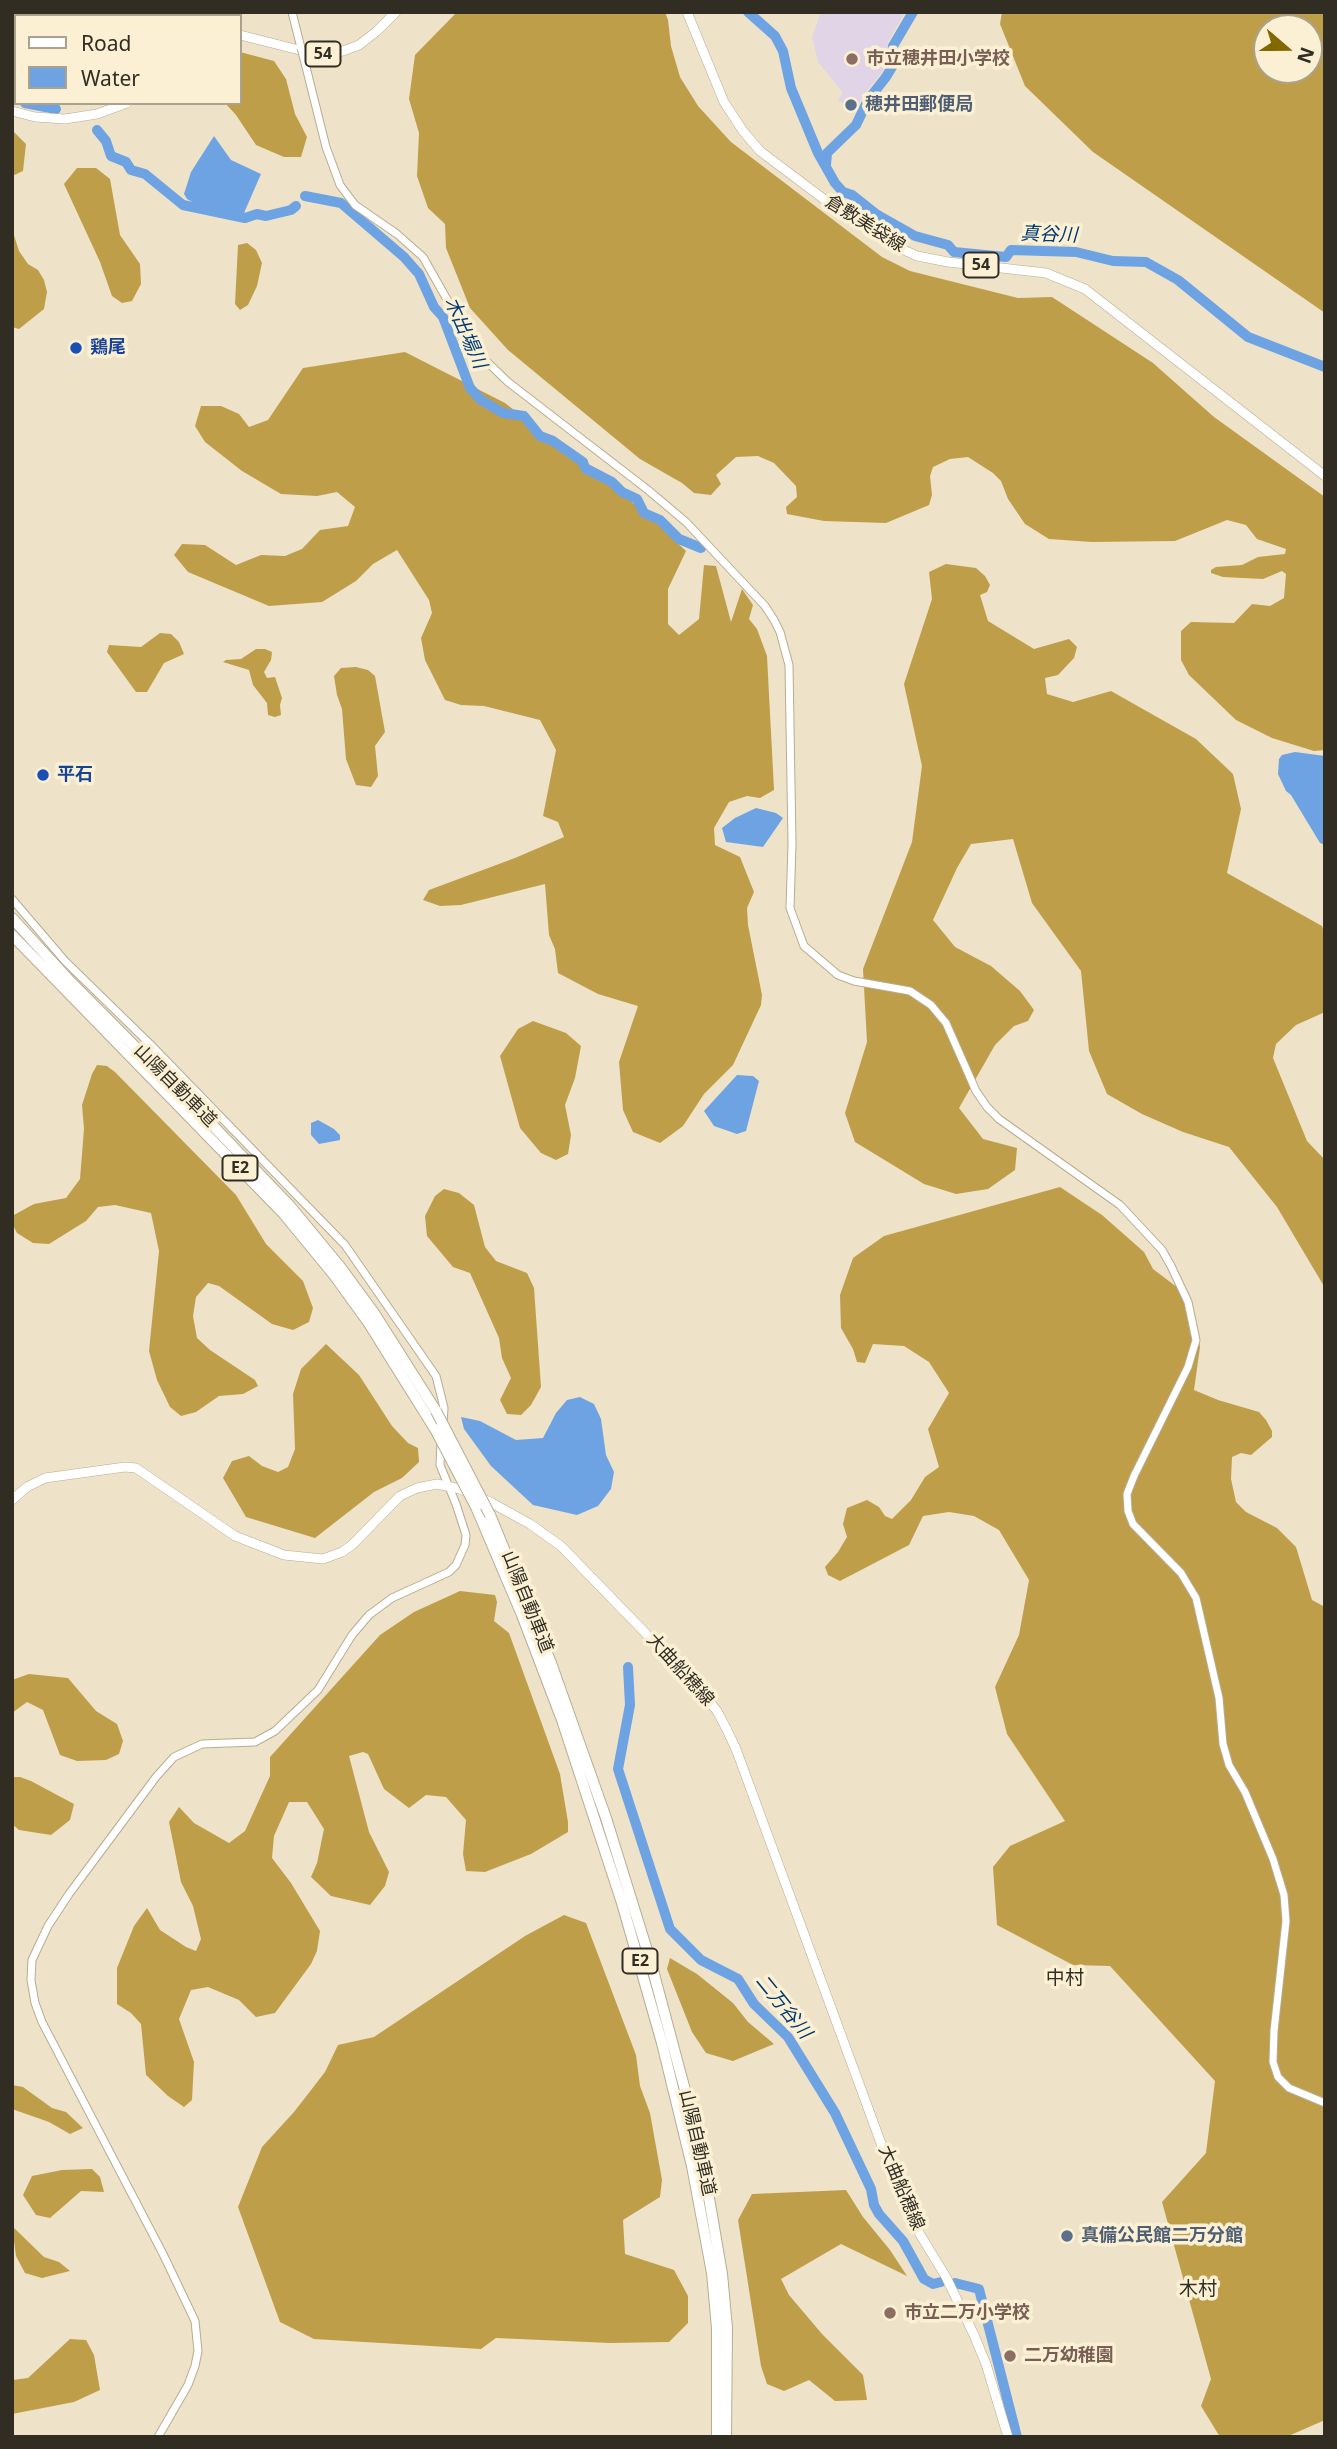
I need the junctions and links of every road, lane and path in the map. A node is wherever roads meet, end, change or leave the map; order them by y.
1 (292, 12) edge
2 (396, 12) edge
3 (687, 12) edge
4 (242, 36) edge
5 (122, 105) edge
6 (12, 111) edge
7 (1325, 476) edge
8 (12, 899) edge
9 (12, 918) edge
10 (12, 935) edge
11 (448, 1485) junction
12 (12, 1500) edge
13 (1325, 2103) edge
14 (721, 2436) edge
15 (158, 2437) edge
16 (1007, 2437) edge

1 - 13 street, bridge
2 - 4 main road, 54
3 - 7 main road, 倉敷美袋線 / 54
5 - 6 main road
8 - 11 street
9 - 14 highway, 山陽自動車道 / E2, bridge
10 - 14 highway, 山陽自動車道 / E2, bridge
11 - 12 main road
11 - 15 street
11 - 16 main road, 大曲船穂線

